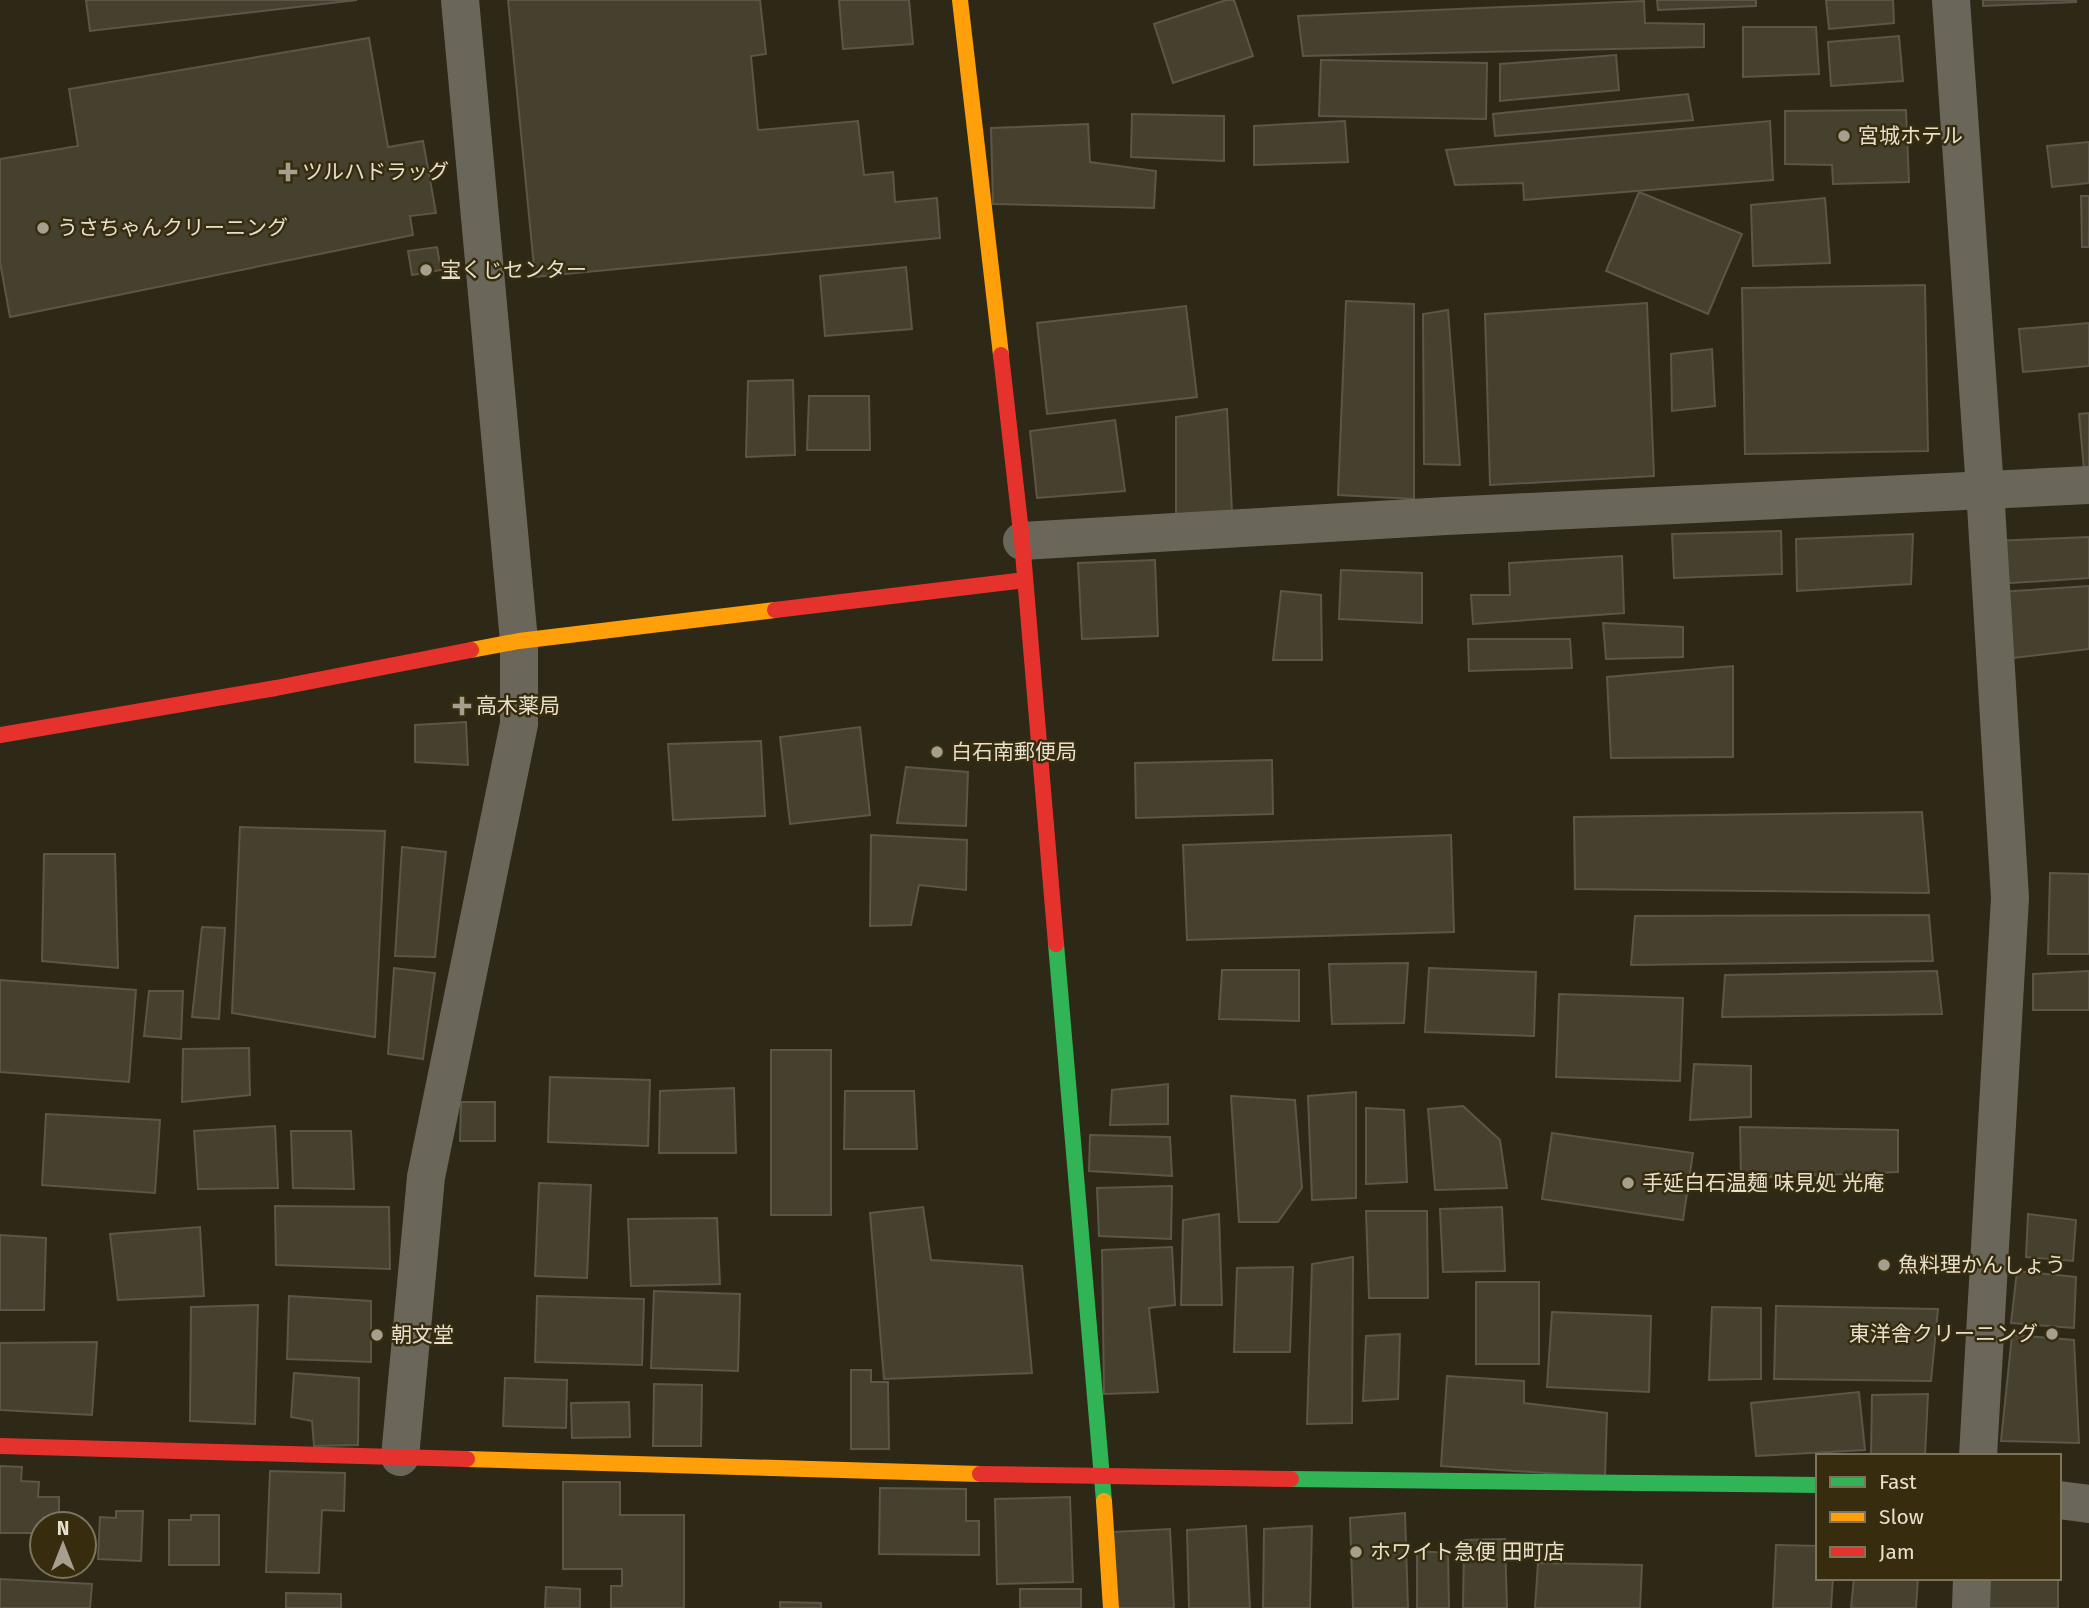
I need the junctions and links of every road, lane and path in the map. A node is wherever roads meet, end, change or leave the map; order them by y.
1 (460, 0) edge
2 (960, 0) edge
3 (1951, 0) edge
4 (2089, 485) edge
5 (1985, 489) junction
6 (1022, 541) junction
7 (1025, 580) junction
8 (519, 641) junction
9 (0, 735) edge
10 (0, 1446) edge
11 (1978, 1454) edge
12 (400, 1457) junction
13 (1102, 1477) junction
14 (1816, 1485) edge
15 (2061, 1500) edge
16 (2089, 1504) edge
17 (1972, 1580) edge
18 (1111, 1608) edge
19 (1971, 1608) edge

1 - 8 street
2 - 6 street
3 - 5 street
4 - 5 street
5 - 6 street
5 - 11 street
6 - 7 street
7 - 8 street
7 - 13 street
8 - 9 street
8 - 12 street
10 - 12 street
12 - 13 street
13 - 14 street
13 - 18 street
15 - 16 street
17 - 19 street

